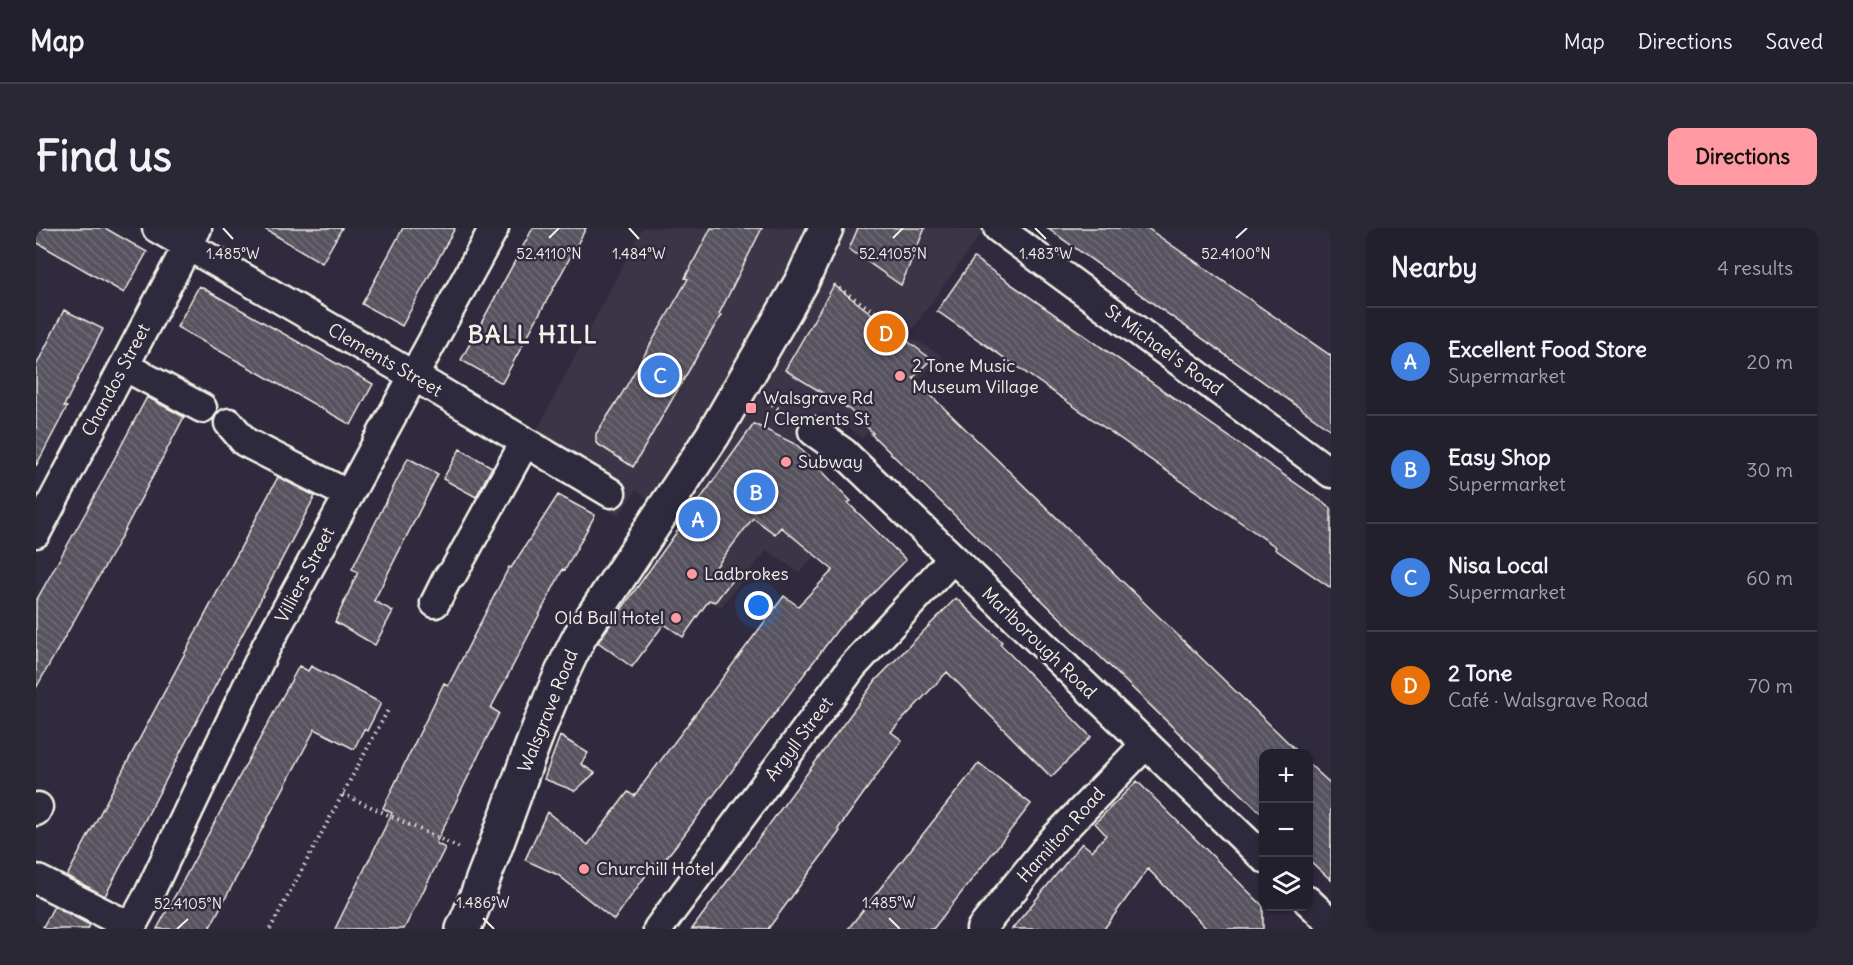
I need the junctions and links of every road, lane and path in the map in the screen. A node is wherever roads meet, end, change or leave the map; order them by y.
1 (157, 228) edge
2 (494, 228) edge
3 (826, 228) edge
4 (998, 228) edge
5 (192, 237) edge
6 (807, 270) junction
7 (878, 314) dead end
8 (124, 366) junction
9 (414, 376) junction
10 (202, 408) dead end
11 (229, 423) dead end
12 (813, 431) dead end
13 (525, 442) junction
14 (1331, 473) edge
15 (611, 493) dead end
16 (349, 495) junction
17 (36, 533) edge
18 (952, 559) junction
19 (435, 603) dead end
20 (388, 710) dead end
21 (1145, 745) junction
22 (343, 794) junction
23 (1262, 857) edge
24 (490, 862) junction
25 (36, 879) edge
26 (1313, 907) edge
27 (1331, 923) edge
28 (468, 927) edge
29 (130, 928) edge
30 (270, 929) edge
31 (658, 929) edge
32 (981, 929) edge

1 - 5 street, Clements Street
2 - 9 street, Villiers Street
3 - 6 highway, Walsgrave Road
4 - 14 street, St Michael's Road
5 - 8 street, Chandos Street
5 - 9 street, Clements Street
6 - 7 path
6 - 24 highway, Walsgrave Road
8 - 10 street
8 - 17 street, Chandos Street
9 - 13 street, Clements Street
9 - 16 street, Villiers Street
11 - 16 street
12 - 18 street, Marlborough Road
13 - 15 street, Clements Street
13 - 19 street
16 - 29 street, Villiers Street
18 - 21 street, Marlborough Road
18 - 31 street, Argyll Street
20 - 22 path
21 - 23 street, Marlborough Road
21 - 32 street, Hamilton Road
22 - 24 path
22 - 30 path
24 - 28 highway, Walsgrave Road
25 - 29 street
26 - 27 street

